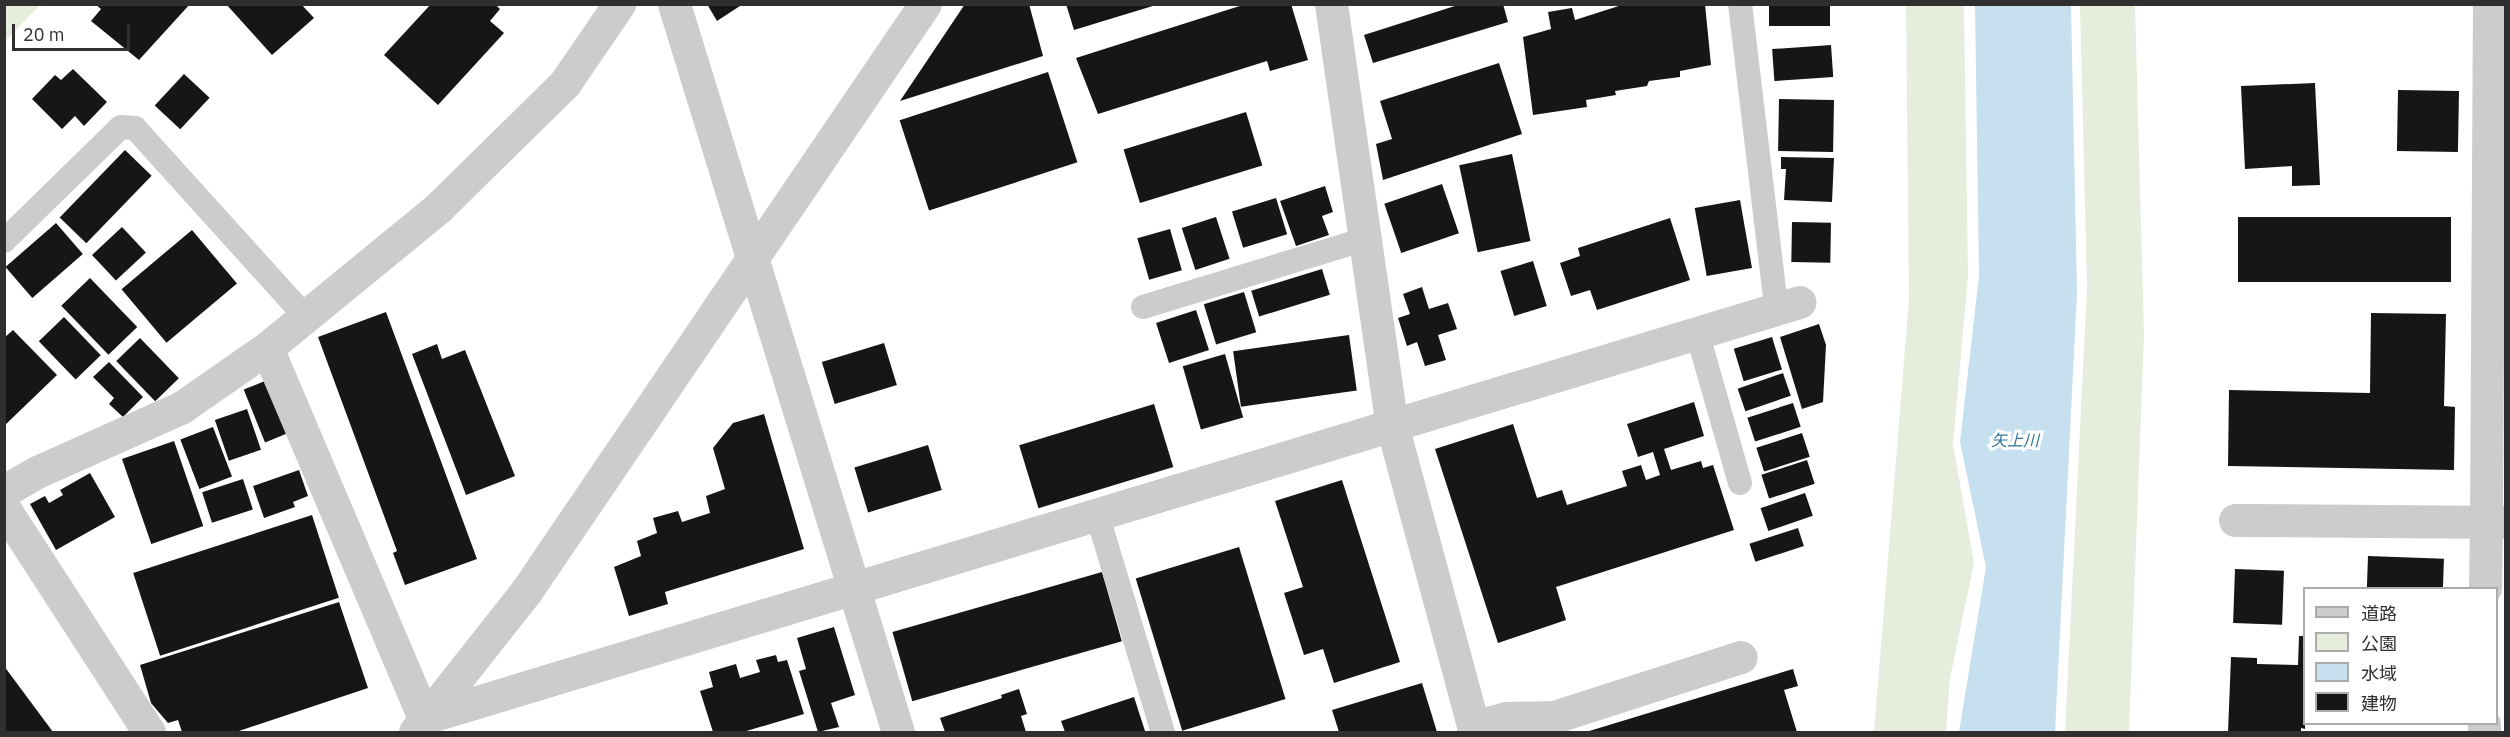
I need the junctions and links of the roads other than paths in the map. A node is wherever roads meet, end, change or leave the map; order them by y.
1 (619, 4) edge
2 (674, 4) edge
3 (925, 4) edge
4 (1330, 4) edge
5 (1740, 4) edge
6 (2489, 4) edge
7 (1365, 239) junction
8 (4, 241) edge
9 (752, 257) junction
10 (1787, 305) joint
11 (1143, 307) dead end
12 (305, 316) junction
13 (1698, 332) junction
14 (267, 348) junction
15 (1392, 425) junction
16 (1740, 483) dead end
17 (4, 491) edge
18 (4, 508) edge
19 (1097, 514) junction
20 (2235, 520) dead end
21 (2495, 522) edge
22 (2485, 587) edge
23 (855, 588) junction
24 (1741, 657) dead end
25 (420, 725) edge
26 (1474, 730) edge
27 (149, 732) edge
28 (898, 732) edge
29 (1163, 732) edge

1 - 12 street
2 - 9 street
3 - 9 street
4 - 7 street
5 - 10 lane
6 - 21 street
7 - 11 lane
7 - 15 street
8 - 12 lane
9 - 23 street
9 - 25 street
10 - 13 street
12 - 14 street
13 - 15 street
13 - 16 lane
14 - 17 street
14 - 25 street
15 - 19 street
15 - 26 street
18 - 27 street
19 - 23 street
19 - 29 lane
20 - 21 street
21 - 22 street
23 - 25 street
23 - 28 street
24 - 26 street

